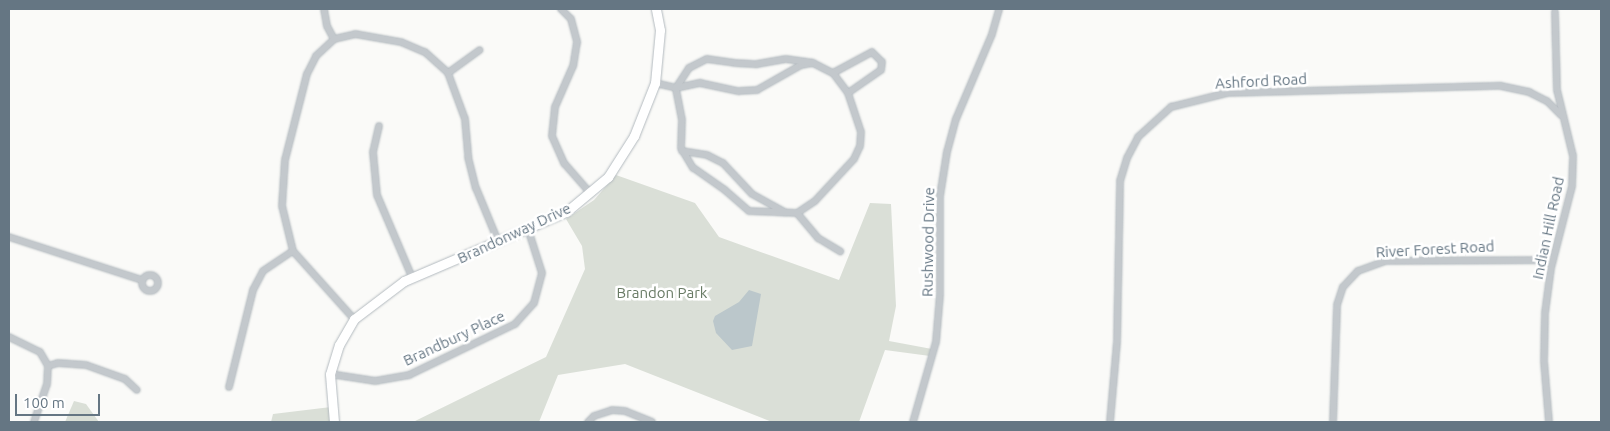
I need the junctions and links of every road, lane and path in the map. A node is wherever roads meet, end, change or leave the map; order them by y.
1 (324, 9) edge
2 (562, 9) edge
3 (656, 9) edge
4 (999, 9) edge
5 (1555, 12) dead end
6 (334, 39) junction
7 (480, 50) dead end
8 (813, 63) junction
9 (448, 73) junction
10 (833, 73) junction
11 (656, 84) junction
12 (676, 88) junction
13 (848, 93) junction
14 (1561, 115) junction
15 (379, 126) dead end
16 (682, 151) junction
17 (591, 194) junction
18 (786, 213) junction
19 (797, 213) junction
20 (528, 229) junction
21 (9, 237) edge
22 (498, 241) junction
23 (293, 251) junction
24 (840, 251) dead end
25 (1553, 260) junction
26 (412, 277) junction
27 (142, 280) dead end
28 (354, 319) junction
29 (9, 337) edge
30 (48, 366) junction
31 (330, 374) junction
32 (228, 387) dead end
33 (137, 390) dead end
34 (34, 422) edge
35 (334, 422) edge
36 (588, 422) edge
37 (652, 422) edge
38 (913, 422) edge
39 (1110, 422) edge
40 (1333, 422) edge
41 (1549, 422) edge

1 - 6 street
2 - 17 street
3 - 11 street, Brandonway Drive
4 - 38 street, Rushwood Drive
5 - 14 street, Indian Hill Road
6 - 9 street
6 - 23 street
7 - 9 street
8 - 10 street
8 - 12 street
8 - 12 street
9 - 22 street
10 - 13 street
10 - 13 street
11 - 12 street
11 - 17 street, Brandonway Drive
12 - 16 street
13 - 19 street
14 - 25 street, Indian Hill Road
14 - 39 street, Ashford Road
15 - 26 street
16 - 18 street
16 - 18 street
17 - 20 street, Brandonway Drive
18 - 19 street
19 - 24 street
20 - 22 street, Brandonway Drive
20 - 31 street, Brandbury Place
21 - 27 street
22 - 26 street, Brandonway Drive
23 - 28 street
23 - 32 street
25 - 40 street, River Forest Road
25 - 41 street, Indian Hill Road
26 - 28 street, Brandonway Drive
28 - 31 street, Brandonway Drive
29 - 30 street
30 - 33 street
30 - 34 street
31 - 35 street, Brandonway Drive
36 - 37 street

